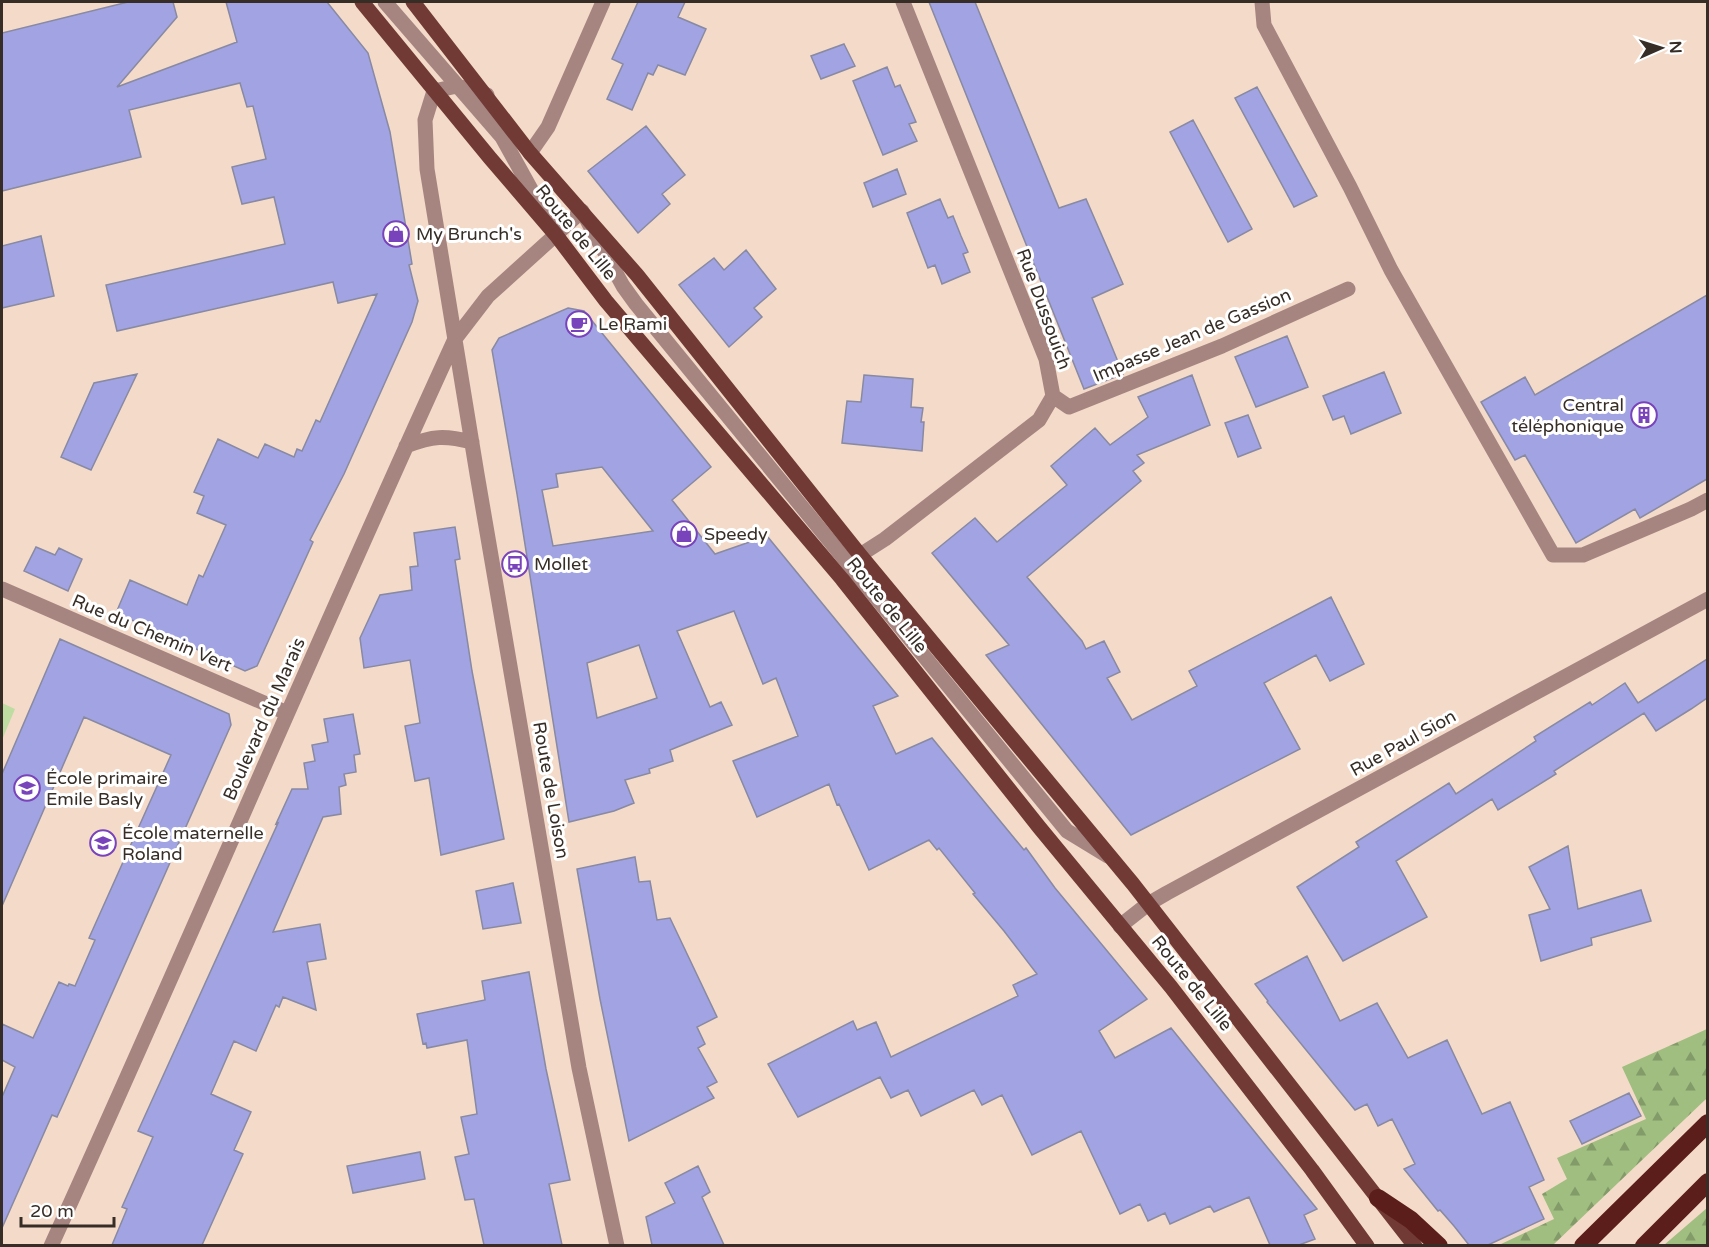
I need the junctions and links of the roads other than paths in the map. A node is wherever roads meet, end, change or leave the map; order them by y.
1 (362, 2) edge
2 (385, 2) edge
3 (413, 2) edge
4 (603, 2) edge
5 (903, 2) edge
6 (1262, 2) edge
7 (457, 86) junction
8 (434, 91) junction
9 (487, 95) junction
10 (530, 153) junction
11 (582, 211) junction
12 (556, 235) junction
13 (1348, 289) dead end
14 (455, 339) junction
15 (1053, 396) junction
16 (472, 442) junction
17 (406, 446) junction
18 (1707, 500) edge
19 (860, 555) junction
20 (2, 589) edge
21 (1707, 598) edge
22 (287, 713) junction
23 (1113, 859) junction
24 (1148, 904) junction
25 (1120, 926) junction
26 (1707, 1123) edge
27 (1707, 1182) edge
28 (1378, 1198) junction
29 (51, 1245) edge
30 (617, 1245) edge
31 (1367, 1245) edge
32 (1415, 1245) edge
33 (1438, 1245) edge
34 (1583, 1245) edge
35 (1644, 1245) edge

1 - 8 main road, Route de Lille
2 - 7 street
3 - 9 main road, Route de Lille
4 - 10 street
5 - 15 street, Rue Dussouich
6 - 18 street
7 - 8 street
7 - 9 street
7 - 12 street
8 - 12 main road, Route de Lille
8 - 14 street, Route de Loison
9 - 10 main road, Route de Lille
10 - 11 main road, Route de Lille
11 - 12 street
11 - 19 main road, Route de Lille
11 - 23 street
12 - 14 street
12 - 25 main road, Route de Lille
13 - 15 street, Impasse Jean de Gassion
14 - 16 street, Route de Loison
14 - 17 street, Boulevard du Marais
15 - 19 street, Rue Dussouich
16 - 17 street
16 - 30 street, Route de Loison
17 - 22 street, Boulevard du Marais
19 - 23 main road, Route de Lille
20 - 22 street, Rue du Chemin Vert
21 - 24 street, Rue Paul Sion
22 - 29 street, Boulevard du Marais
23 - 24 main road, Route de Lille
24 - 25 street, Rue Paul Sion
24 - 28 main road, Route de Lille
25 - 31 main road, Route de Lille
26 - 34 highway
27 - 35 highway
28 - 32 main road, Route de Lille
28 - 33 highway

